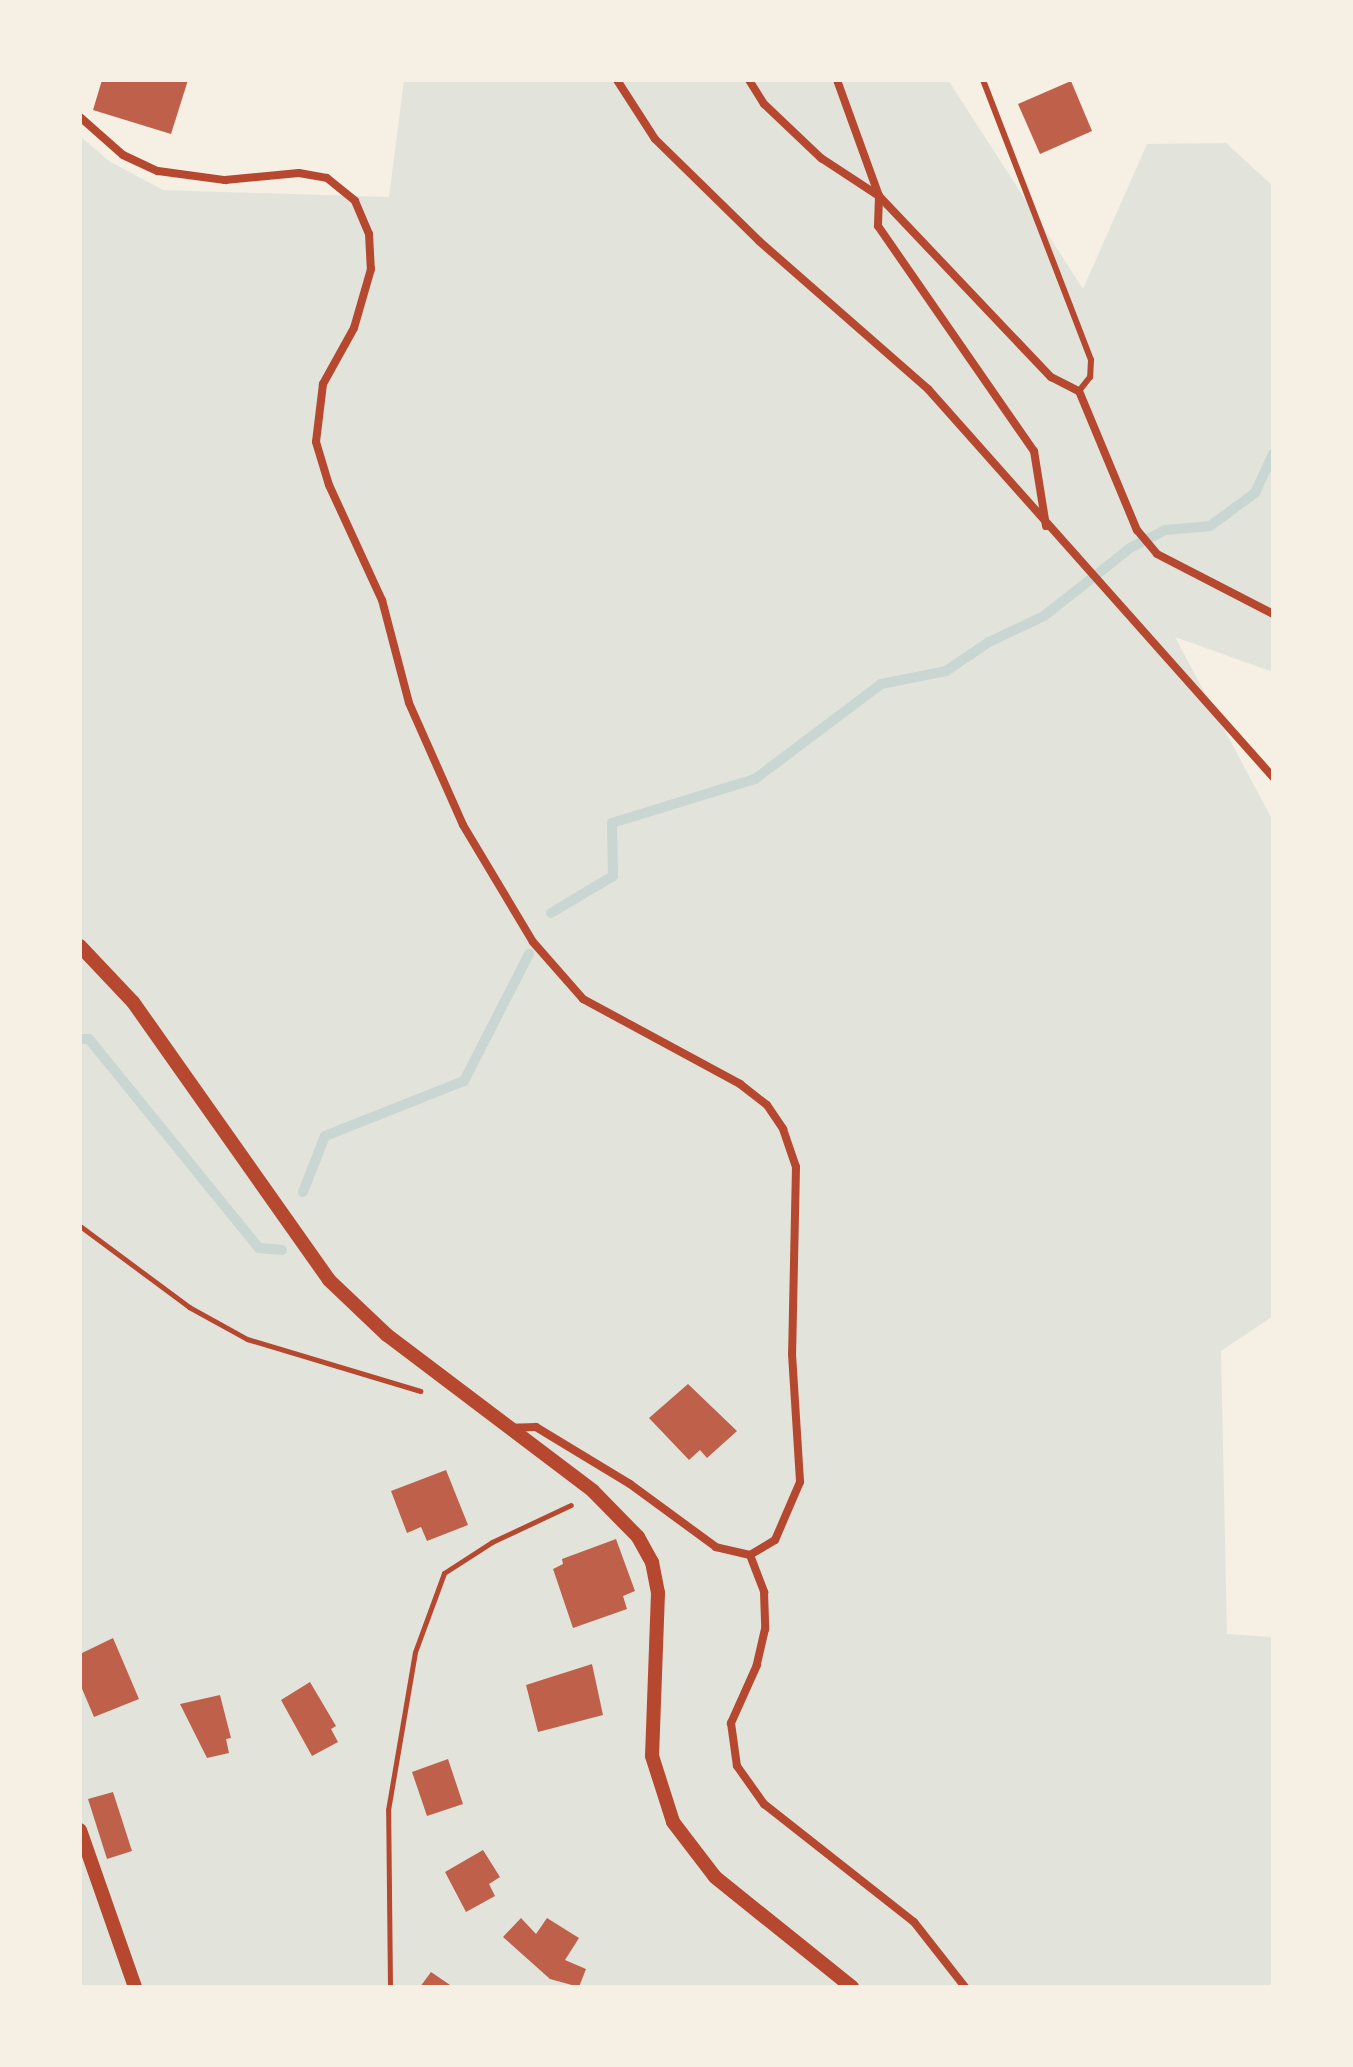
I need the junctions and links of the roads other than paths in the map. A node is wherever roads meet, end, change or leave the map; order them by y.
1 (617, 80) edge
2 (749, 80) edge
3 (837, 80) edge
4 (983, 80) edge
5 (80, 117) edge
6 (879, 196) junction
7 (1079, 391) junction
8 (1046, 528) junction
9 (1273, 614) edge
10 (1273, 777) edge
11 (80, 946) edge
12 (507, 1428) junction
13 (750, 1555) junction
14 (80, 1830) edge
15 (135, 1987) edge
16 (852, 1987) edge
17 (965, 1987) edge

1 - 8 street
2 - 6 street
3 - 6 street
4 - 7 lane
5 - 13 street
6 - 7 street
6 - 8 street
7 - 9 street
8 - 10 street
11 - 12 street
12 - 13 street
12 - 16 street
13 - 17 street
14 - 15 street

